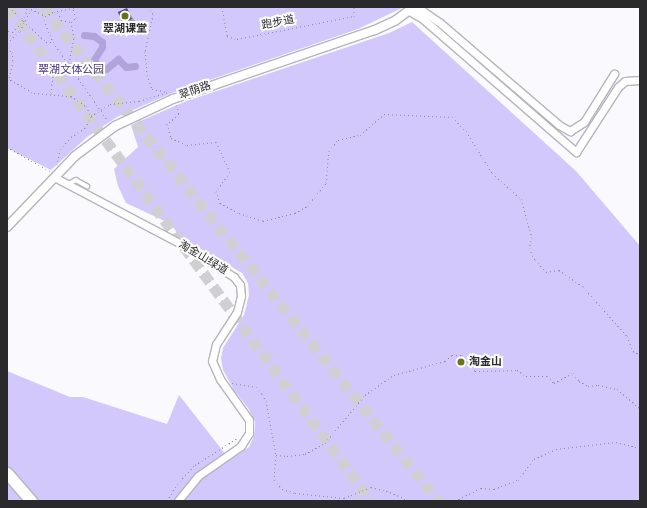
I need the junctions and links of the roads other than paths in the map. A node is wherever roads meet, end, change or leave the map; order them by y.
1 (412, 9) edge
2 (614, 74) dead end
3 (640, 80) edge
4 (53, 174) junction
5 (68, 184) junction
6 (87, 186) dead end
7 (7, 227) edge
8 (7, 473) edge
9 (31, 501) edge
10 (178, 501) edge

1 - 2 street
1 - 3 street
1 - 4 street, 翠荫路
4 - 5 street, 淘金山绿道
4 - 7 street, 翠荫路
5 - 6 lane
5 - 10 street, 淘金山绿道
8 - 9 main road

